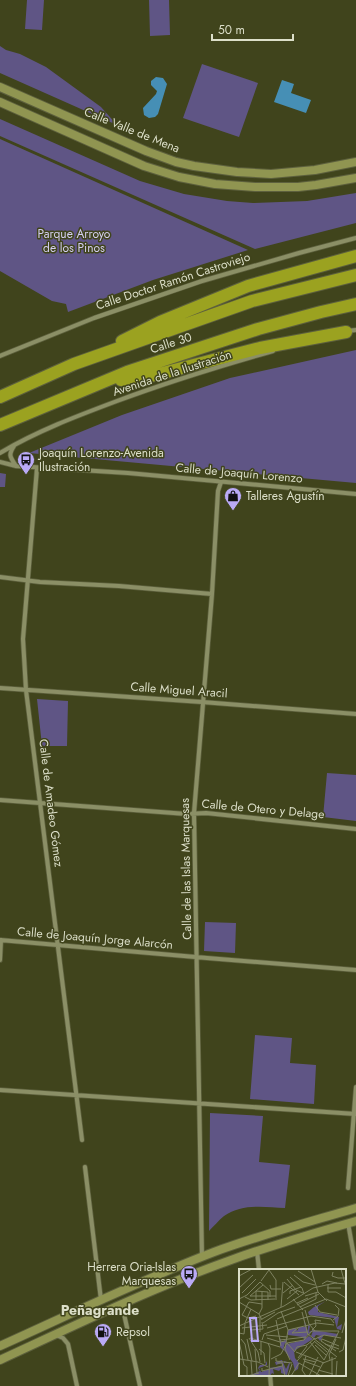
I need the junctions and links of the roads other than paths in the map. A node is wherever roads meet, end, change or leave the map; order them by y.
1 (0, 87) edge
2 (0, 102) edge
3 (356, 162) edge
4 (356, 178) edge
5 (356, 238) edge
6 (356, 256) edge
7 (356, 275) edge
8 (356, 304) edge
9 (351, 331) edge
10 (0, 356) edge
11 (74, 364) junction
12 (104, 382) junction
13 (0, 396) edge
14 (0, 426) edge
15 (16, 443) junction
16 (0, 453) edge
17 (0, 462) edge
18 (16, 466) junction
19 (38, 468) junction
20 (220, 482) junction
21 (356, 494) edge
22 (0, 577) edge
23 (28, 580) junction
24 (212, 594) junction
25 (0, 688) edge
26 (26, 690) junction
27 (202, 702) junction
28 (356, 714) edge
29 (0, 800) edge
30 (40, 803) junction
31 (194, 813) junction
32 (356, 828) edge
33 (1, 940) edge
34 (59, 946) junction
35 (197, 957) junction
36 (0, 960) edge
37 (356, 970) edge
38 (356, 1086) edge
39 (0, 1090) edge
40 (76, 1095) junction
41 (200, 1103) junction
42 (355, 1114) edge
43 (82, 1140) dead end
44 (85, 1167) dead end
45 (348, 1188) dead end
46 (356, 1208) edge
47 (352, 1222) edge
48 (257, 1251) junction
49 (202, 1257) junction
50 (356, 1268) edge
51 (259, 1269) edge
52 (101, 1301) junction
53 (122, 1305) junction
54 (56, 1334) junction
55 (0, 1346) edge
56 (0, 1360) edge
57 (270, 1376) edge
58 (77, 1386) edge
59 (140, 1386) edge
60 (271, 1386) edge

1 - 3 main road, Calle Valle de Mena
2 - 4 main road
5 - 10 street, Calle Doctor Ramón Castroviejo
6 - 11 highway
7 - 11 highway, Calle 30
8 - 12 highway, Calle 30
9 - 12 highway
9 - 15 street, Avenida de la Ilustración
11 - 13 highway, Calle 30
12 - 14 highway, Calle 30
15 - 16 street, Avenida de la Ilustración
15 - 18 street
17 - 18 street, Calle de Joaquín Lorenzo
18 - 19 street, Calle de Joaquín Lorenzo
19 - 20 street, Calle de Joaquín Lorenzo
19 - 23 street, Calle de Amadeo Gómez
20 - 21 street, Calle de Joaquín Lorenzo
20 - 24 street, Calle de las Islas Marquesas
22 - 23 street
23 - 24 street
23 - 26 street, Calle de Amadeo Gómez
24 - 27 street, Calle de las Islas Marquesas
25 - 26 street, Calle Miguel Aracil
26 - 27 street, Calle Miguel Aracil
26 - 30 street, Calle de Amadeo Gómez
27 - 28 street, Calle Miguel Aracil
27 - 31 street, Calle de las Islas Marquesas
29 - 30 street, Calle de Otero y Delage
30 - 31 street, Calle de Otero y Delage
30 - 34 street, Calle de Amadeo Gómez
31 - 32 street, Calle de Otero y Delage
31 - 35 street, Calle de las Islas Marquesas
33 - 34 street, Calle de Joaquín Jorge Alarcón
33 - 36 street
34 - 35 street, Calle de Joaquín Jorge Alarcón
34 - 40 street, Calle de Amadeo Gómez
35 - 37 street, Calle de Joaquín Jorge Alarcón
35 - 41 street, Calle de las Islas Marquesas
38 - 42 street
39 - 40 street
40 - 41 street
40 - 43 street, Calle de Amadeo Gómez
41 - 42 street
41 - 49 street, Calle de las Islas Marquesas
42 - 45 street
44 - 52 street
46 - 49 main road
47 - 48 main road
47 - 50 street
48 - 51 street
48 - 53 main road
49 - 52 main road
52 - 55 main road
53 - 54 main road
53 - 59 street
54 - 56 main road
54 - 58 street
57 - 60 street

